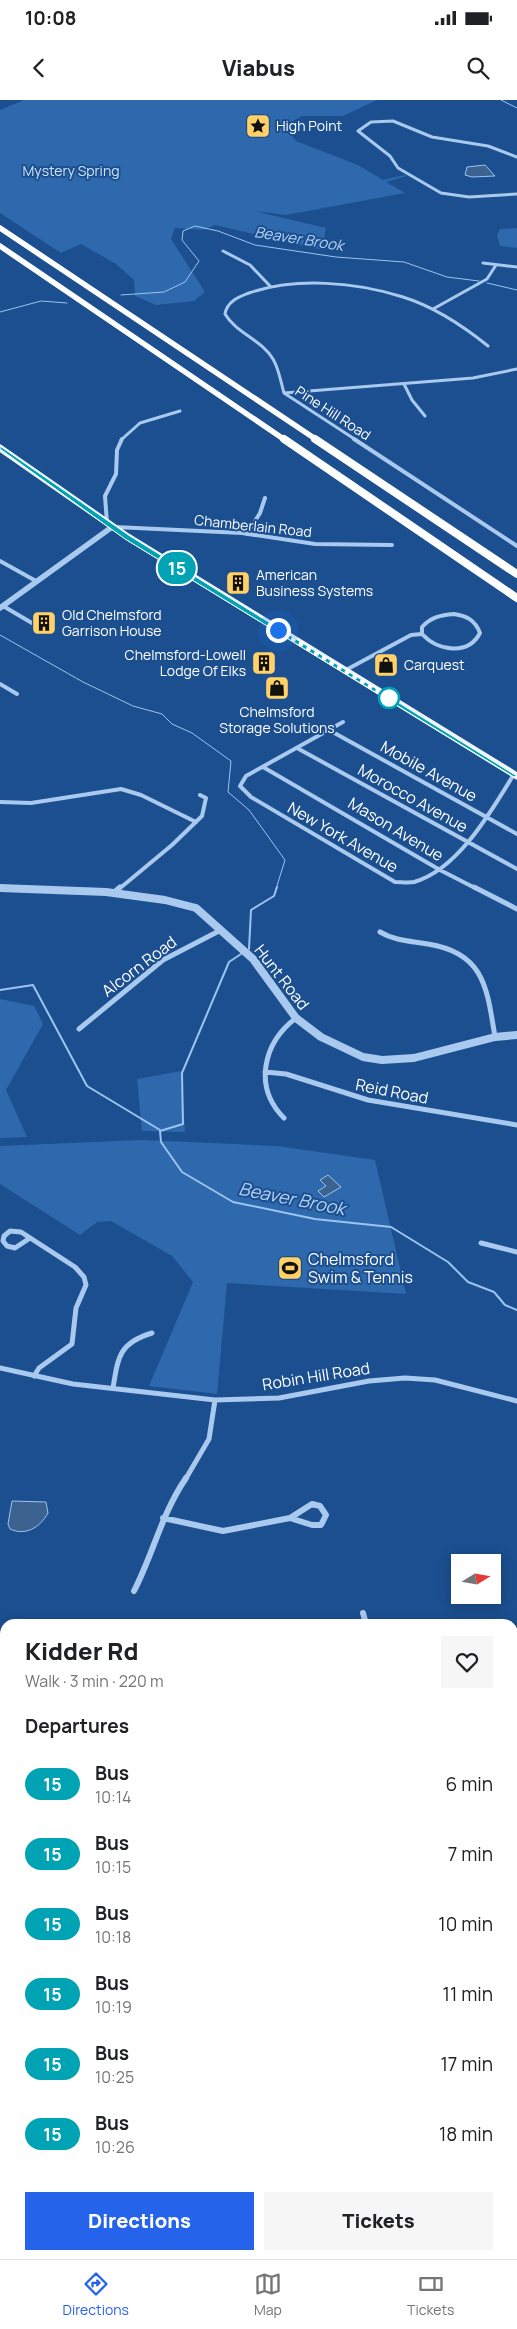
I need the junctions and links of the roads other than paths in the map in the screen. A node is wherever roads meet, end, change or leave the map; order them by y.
1 (517, 157) edge
2 (517, 194) edge
3 (0, 228) edge
4 (0, 246) edge
5 (223, 251) dead end
6 (483, 263) dead end
7 (496, 265) junction
8 (517, 267) edge
9 (271, 287) junction
10 (434, 309) junction
11 (488, 346) dead end
12 (517, 370) edge
13 (404, 384) junction
14 (284, 393) junction
15 (180, 411) dead end
16 (425, 416) dead end
17 (0, 448) edge
18 (265, 498) dead end
19 (110, 525) junction
20 (247, 534) junction
21 (392, 545) dead end
22 (517, 546) edge
23 (0, 561) edge
24 (517, 574) edge
25 (36, 581) junction
26 (517, 598) edge
27 (2, 607) edge
28 (49, 633) dead end
29 (422, 634) junction
30 (344, 671) junction
31 (0, 684) edge
32 (17, 694) dead end
33 (342, 722) dead end
34 (329, 730) junction
35 (297, 748) junction
36 (263, 767) junction
37 (515, 775) edge
38 (200, 795) dead end
39 (0, 802) edge
40 (486, 817) junction
41 (196, 822) junction
42 (517, 834) edge
43 (465, 842) junction
44 (517, 869) edge
45 (440, 870) junction
46 (0, 888) edge
47 (113, 893) junction
48 (517, 909) edge
49 (219, 931) junction
50 (380, 932) dead end
51 (296, 1018) junction
52 (79, 1028) dead end
53 (517, 1035) edge
54 (495, 1037) junction
55 (265, 1072) junction
56 (284, 1118) dead end
57 (517, 1125) edge
58 (30, 1238) junction
59 (481, 1243) dead end
60 (517, 1252) edge
61 (152, 1333) dead end
62 (0, 1368) edge
63 (34, 1376) junction
64 (114, 1388) junction
65 (215, 1400) junction
66 (517, 1401) edge
67 (163, 1518) junction
68 (290, 1518) junction
69 (134, 1591) dead end
70 (363, 1613) dead end
71 (365, 1619) edge

1 - 2 street
3 - 24 highway
4 - 26 highway
5 - 9 street
6 - 7 street
7 - 8 street
7 - 10 street
9 - 10 street
9 - 14 street
10 - 11 street
12 - 13 street, Pine Hill Road
13 - 14 street, Pine Hill Road
13 - 16 street
14 - 22 street, Pine Hill Road
15 - 19 street
17 - 19 main road
18 - 20 street
19 - 20 street, Chamberlain Road
19 - 25 street
19 - 30 main road
20 - 21 street, Chamberlain Road
23 - 25 street
25 - 27 street
27 - 28 street
29 - 29 street
29 - 30 street
30 - 37 main road
31 - 32 street
33 - 34 street, New York Avenue
34 - 35 street, New York Avenue
34 - 40 street, Mobile Avenue
35 - 36 street, New York Avenue
35 - 43 street, Morocco Avenue
36 - 45 street, Mason Avenue
36 - 45 street, New York Avenue
37 - 40 street, New York Avenue
38 - 41 street
39 - 41 street
40 - 42 street, Mobile Avenue
40 - 43 street, New York Avenue
41 - 47 street
43 - 44 street, Morocco Avenue
43 - 45 street, New York Avenue
45 - 48 street, Mason Avenue
46 - 47 street, Hunt Road
47 - 49 street, Hunt Road
49 - 51 street, Hunt Road
49 - 52 street, Alcorn Road
50 - 54 street
51 - 54 street, Hunt Road
51 - 55 street
53 - 54 street, Hunt Road
55 - 56 street
55 - 57 street, Reid Road
58 - 58 street
58 - 63 street
59 - 60 street
61 - 64 street
62 - 63 street, Robin Hill Road
63 - 64 street, Robin Hill Road
64 - 65 street, Robin Hill Road
65 - 66 street, Robin Hill Road
65 - 67 street
67 - 68 street
67 - 69 street
68 - 68 street
70 - 71 street

